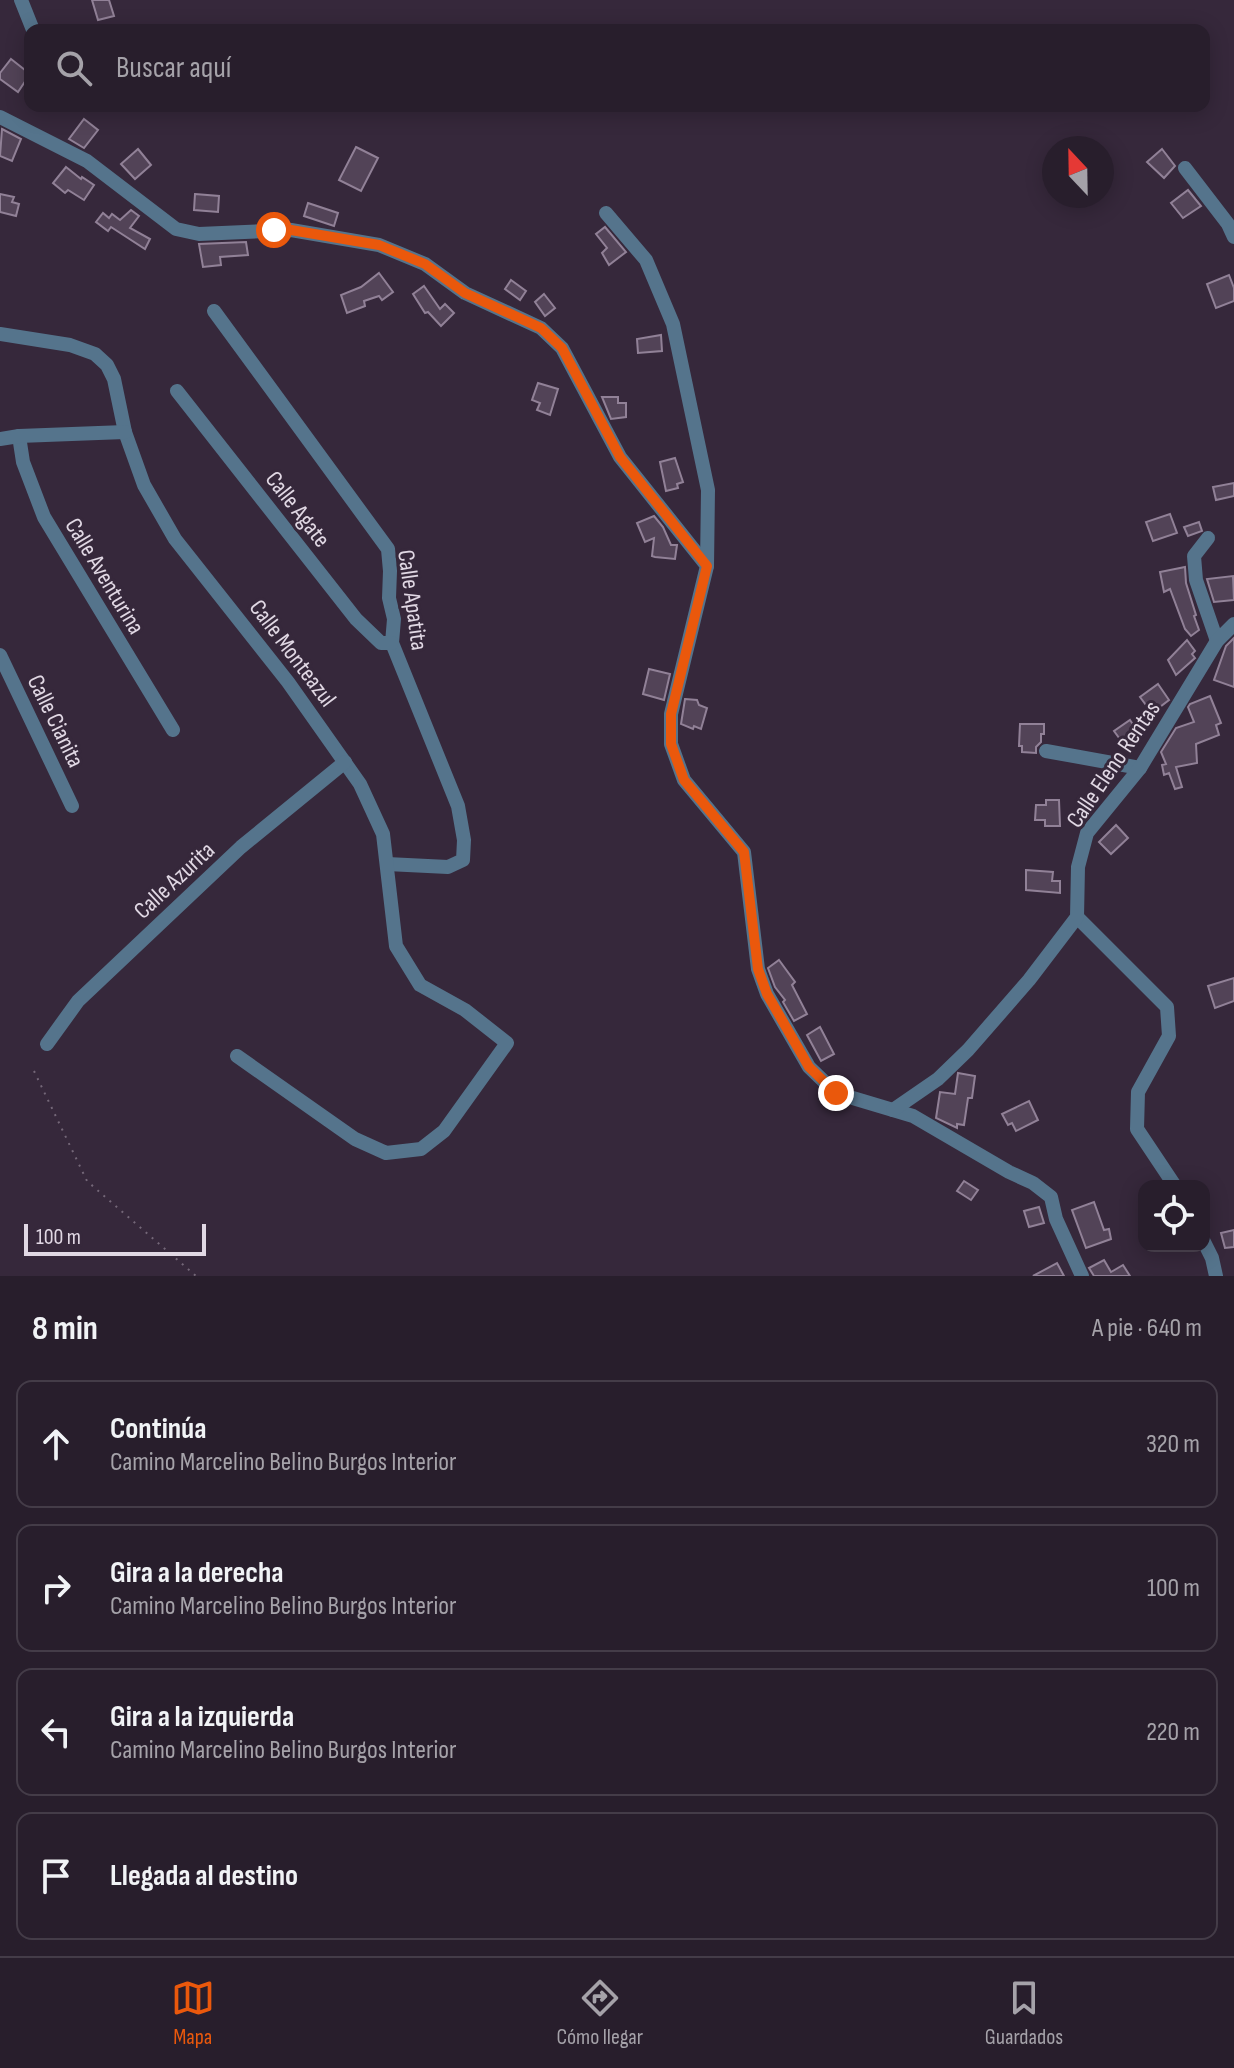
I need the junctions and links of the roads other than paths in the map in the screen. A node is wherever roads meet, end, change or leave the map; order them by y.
1 (21, 0) edge
2 (31, 24) edge
3 (0, 117) edge
4 (1185, 168) dead end
5 (606, 213) dead end
6 (1234, 237) edge
7 (214, 311) dead end
8 (0, 334) edge
9 (177, 391) dead end
10 (125, 432) junction
11 (19, 436) junction
12 (0, 439) edge
13 (1208, 538) dead end
14 (707, 566) junction
15 (1234, 624) edge
16 (1217, 641) junction
17 (392, 643) junction
18 (0, 655) edge
19 (173, 730) dead end
20 (1046, 751) dead end
21 (345, 762) junction
22 (1140, 768) junction
23 (72, 806) dead end
24 (387, 864) junction
25 (1077, 917) junction
26 (47, 1044) dead end
27 (237, 1056) dead end
28 (893, 1110) junction
29 (1171, 1180) edge
30 (1209, 1252) edge
31 (1082, 1276) edge
32 (1216, 1276) edge

1 - 2 street
3 - 14 street
4 - 6 street
5 - 14 street
7 - 17 street, Calle Apatita
8 - 10 street, Calle Monteazul
9 - 17 street, Calle Agate
10 - 11 street
10 - 21 street, Calle Monteazul
11 - 12 street
11 - 19 street, Calle Aventurina
13 - 16 street
14 - 28 street
15 - 16 street, Calle Eleno Rentas
16 - 22 street, Calle Eleno Rentas
17 - 24 street, Calle Apatita
18 - 23 street, Calle Cianita
20 - 22 street
21 - 24 street, Calle Monteazul
21 - 26 street, Calle Azurita
22 - 25 street, Calle Eleno Rentas
24 - 27 street, Calle Monteazul
25 - 28 street
25 - 29 street
28 - 31 street
30 - 32 street

